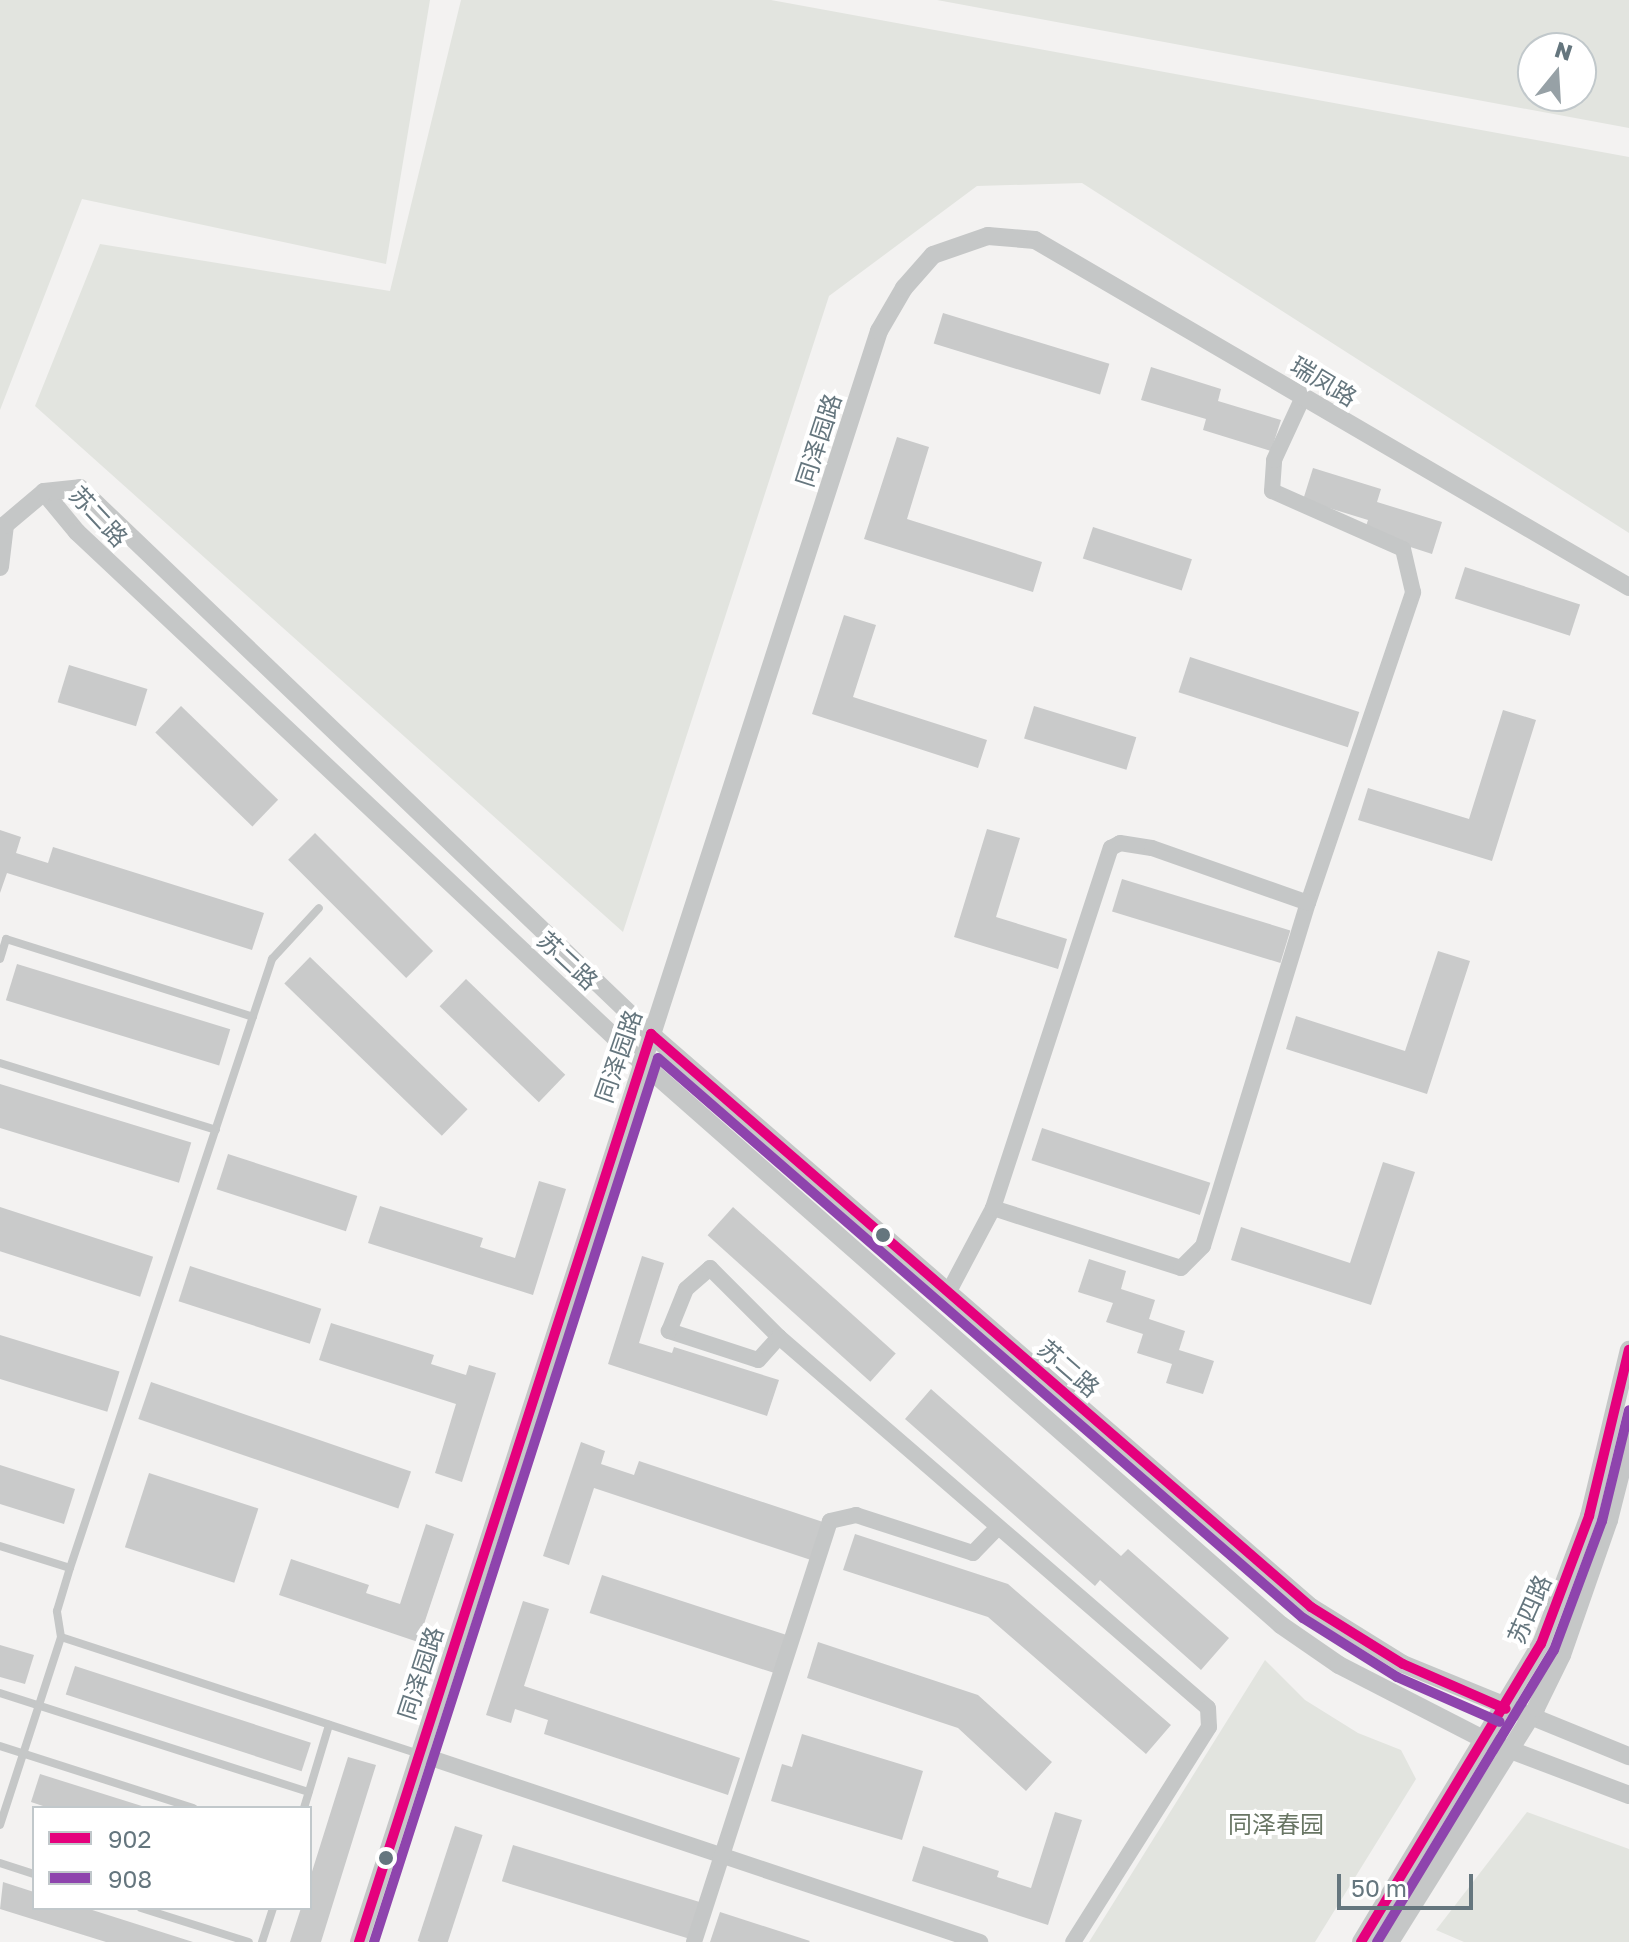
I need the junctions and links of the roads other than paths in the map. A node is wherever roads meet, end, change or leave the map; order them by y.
1 (988, 236) joint
2 (1303, 397) junction
3 (44, 492) junction
4 (0, 567) edge
5 (1629, 587) edge
6 (1308, 903) junction
7 (319, 908) dead end
8 (0, 959) edge
9 (253, 1017) junction
10 (651, 1034) junction
11 (641, 1062) junction
12 (0, 1063) edge
13 (216, 1130) junction
14 (993, 1208) junction
15 (947, 1295) junction
16 (779, 1337) junction
17 (1629, 1350) edge
18 (1629, 1441) edge
19 (998, 1527) junction
20 (0, 1546) edge
21 (70, 1568) junction
22 (61, 1637) junction
23 (0, 1693) edge
24 (39, 1705) junction
25 (1506, 1709) junction
26 (1529, 1718) junction
27 (329, 1725) junction
28 (1487, 1741) junction
29 (0, 1746) edge
30 (1508, 1751) junction
31 (23, 1754) junction
32 (419, 1754) junction
33 (1629, 1756) edge
34 (309, 1792) junction
35 (1629, 1795) edge
36 (187, 1806) edge
37 (305, 1806) edge
38 (0, 1825) edge
39 (722, 1856) junction
40 (0, 1863) edge
41 (32, 1873) edge
42 (147, 1910) edge
43 (272, 1910) edge
44 (249, 1942) edge
45 (262, 1942) edge
46 (359, 1942) edge
47 (694, 1942) edge
48 (980, 1942) edge
49 (1073, 1942) edge
50 (1361, 1942) edge
51 (1390, 1942) edge

1 - 2 street, 瑞凤路
1 - 10 street, 同泽园路
2 - 5 street, 瑞凤路
2 - 6 street
3 - 4 street
3 - 10 street, 苏二路
3 - 11 street, 苏二路
6 - 14 street
6 - 14 street
7 - 9 lane
8 - 9 lane
9 - 13 lane
10 - 11 street, 同泽园路
10 - 15 street, 苏二路
11 - 28 street, 苏二路
11 - 32 street, 同泽园路
12 - 13 lane
13 - 21 lane
14 - 15 street
15 - 25 street, 苏二路
16 - 16 street
16 - 19 street
17 - 25 street, 苏四路
18 - 26 street, 苏四路
19 - 39 street
19 - 49 street
20 - 21 lane
21 - 22 lane
22 - 24 lane
22 - 27 lane
23 - 24 lane
24 - 31 lane
24 - 34 lane
25 - 26 street, 苏二路
25 - 28 street, 苏四路
26 - 30 street, 苏四路
26 - 33 street, 苏二路
27 - 32 lane
27 - 34 lane
28 - 30 street, 苏二路
28 - 50 street, 苏四路
29 - 31 lane
30 - 35 street, 苏二路
30 - 51 street, 苏四路
31 - 36 lane
31 - 38 lane
32 - 39 street
32 - 46 street, 同泽园路
34 - 37 lane
39 - 47 street
39 - 48 street
40 - 41 lane
42 - 44 lane
43 - 45 lane

